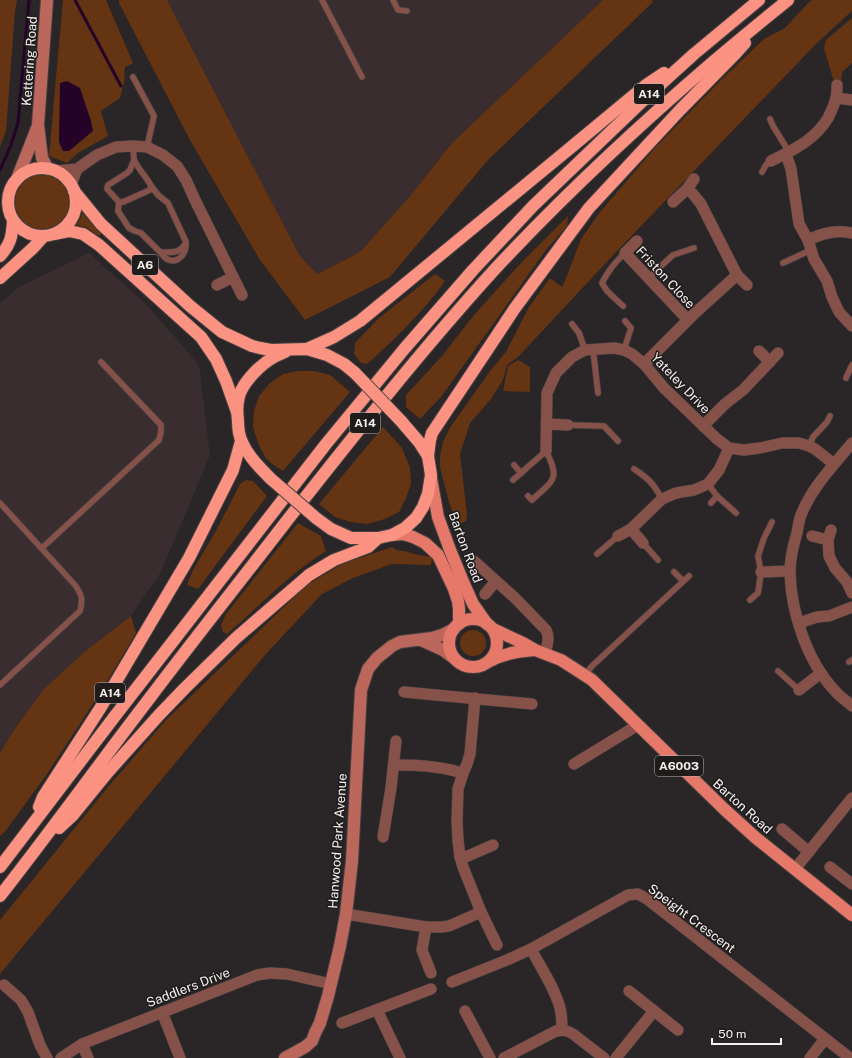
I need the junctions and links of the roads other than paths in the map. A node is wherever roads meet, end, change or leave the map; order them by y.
1 (47, 0) edge
2 (322, 0) edge
3 (393, 0) edge
4 (759, 0) edge
5 (788, 0) edge
6 (407, 11) dead end
7 (766, 17) junction
8 (694, 54) junction
9 (133, 77) dead end
10 (362, 77) dead end
11 (837, 85) dead end
12 (836, 98) junction
13 (852, 100) edge
14 (770, 119) dead end
15 (38, 125) junction
16 (133, 146) junction
17 (147, 147) junction
18 (787, 153) junction
19 (134, 160) junction
20 (771, 161) joint
21 (77, 169) junction
22 (52, 170) junction
23 (142, 171) junction
24 (762, 172) dead end
25 (127, 173) junction
26 (17, 179) junction
27 (694, 179) dead end
28 (152, 186) junction
29 (72, 188) junction
30 (687, 189) junction
31 (119, 202) junction
32 (673, 202) dead end
33 (13, 221) junction
34 (852, 233) edge
35 (49, 235) junction
36 (637, 241) dead end
37 (809, 245) junction
38 (694, 248) dead end
39 (624, 253) junction
40 (0, 256) edge
41 (783, 264) dead end
42 (737, 275) junction
43 (233, 277) junction
44 (0, 278) edge
45 (648, 278) junction
46 (217, 285) dead end
47 (747, 285) dead end
48 (242, 295) dead end
49 (623, 306) dead end
50 (688, 320) junction
51 (625, 321) dead end
52 (572, 324) dead end
53 (852, 326) edge
54 (291, 349) junction
55 (308, 349) junction
56 (589, 350) junction
57 (624, 350) junction
58 (759, 351) dead end
59 (778, 353) dead end
60 (101, 362) dead end
61 (770, 362) junction
62 (644, 364) junction
63 (852, 365) edge
64 (846, 378) dead end
65 (598, 393) dead end
66 (237, 412) junction
67 (830, 416) dead end
68 (546, 424) junction
69 (568, 425) joint
70 (703, 426) junction
71 (241, 441) junction
72 (618, 441) dead end
73 (852, 443) edge
74 (809, 446) junction
75 (729, 448) junction
76 (546, 451) junction
77 (428, 456) junction
78 (834, 464) junction
79 (514, 465) dead end
80 (634, 469) dead end
81 (521, 473) junction
82 (431, 475) junction
83 (513, 480) dead end
84 (708, 484) junction
85 (528, 496) dead end
86 (717, 496) junction
87 (662, 499) junction
88 (0, 503) edge
89 (711, 503) dead end
90 (736, 513) dead end
91 (772, 522) dead end
92 (630, 529) junction
93 (392, 535) junction
94 (618, 536) joint
95 (812, 536) dead end
96 (378, 538) junction
97 (643, 543) joint
98 (42, 548) junction
99 (597, 554) dead end
100 (658, 560) dead end
101 (474, 561) dead end
102 (790, 571) junction
103 (674, 572) dead end
104 (761, 572) junction
105 (689, 576) dead end
106 (496, 581) junction
107 (683, 581) junction
108 (852, 593) edge
109 (485, 594) dead end
110 (750, 600) dead end
111 (852, 607) edge
112 (799, 624) junction
113 (456, 626) junction
114 (490, 626) junction
115 (419, 639) junction
116 (540, 652) junction
117 (455, 659) junction
118 (485, 664) junction
119 (778, 672) dead end
120 (821, 673) junction
121 (585, 675) junction
122 (0, 685) edge
123 (799, 690) joint
124 (404, 692) dead end
125 (475, 698) junction
126 (532, 704) dead end
127 (852, 706) edge
128 (638, 725) junction
129 (396, 741) dead end
130 (574, 764) dead end
131 (394, 765) junction
132 (463, 773) junction
133 (852, 798) edge
134 (30, 828) junction
135 (782, 829) dead end
136 (383, 837) dead end
137 (493, 845) dead end
138 (808, 852) junction
139 (460, 857) junction
140 (28, 859) junction
141 (0, 866) edge
142 (830, 867) dead end
143 (795, 869) junction
144 (852, 884) edge
145 (0, 896) edge
146 (481, 912) junction
147 (346, 914) junction
148 (852, 915) edge
149 (426, 927) junction
150 (497, 945) dead end
151 (531, 949) junction
152 (431, 973) dead end
153 (452, 982) dead end
154 (331, 984) junction
155 (4, 985) dead end
156 (431, 989) dead end
157 (629, 991) dead end
158 (376, 1010) junction
159 (162, 1012) junction
160 (464, 1012) dead end
161 (654, 1012) junction
162 (342, 1022) dead end
163 (562, 1030) junction
164 (678, 1030) dead end
165 (825, 1039) junction
166 (82, 1044) junction
167 (517, 1055) edge
168 (47, 1058) edge
169 (62, 1058) edge
170 (88, 1058) edge
171 (180, 1058) edge
172 (285, 1058) edge
173 (400, 1058) edge
174 (490, 1058) edge
175 (504, 1058) edge
176 (604, 1058) edge
177 (616, 1058) edge
178 (810, 1058) edge
179 (850, 1058) edge

1 - 15 street, Kettering Road
2 - 10 lane
3 - 6 lane
4 - 8 highway, A14
5 - 7 highway, A14
7 - 77 highway
7 - 140 highway, A14
8 - 55 highway
8 - 134 highway, A14
9 - 17 lane
11 - 12 street
12 - 13 street
12 - 18 street
14 - 18 lane
15 - 22 street
15 - 26 street
16 - 17 street
16 - 19 lane
16 - 21 street
17 - 43 street
18 - 20 street
18 - 37 street
19 - 23 lane
19 - 25 lane
20 - 24 lane
21 - 22 street
21 - 29 street
22 - 26 highway
22 - 29 highway
23 - 25 lane
23 - 28 lane
25 - 31 lane
26 - 33 highway
27 - 30 street
28 - 31 lane
28 - 31 lane
29 - 35 highway
29 - 54 highway, A6
30 - 32 street
30 - 42 street
33 - 35 highway
33 - 40 highway
34 - 37 street
35 - 44 highway
35 - 66 highway, A6
36 - 39 street
37 - 41 lane
37 - 53 street
38 - 45 lane
39 - 45 street, Friston Close
39 - 49 lane
42 - 47 street
42 - 50 street
43 - 46 street
43 - 48 street
45 - 50 street, Friston Close
50 - 62 street
51 - 57 lane
52 - 56 lane
54 - 55 highway
54 - 66 highway
55 - 77 highway, bridge
56 - 57 street, Yateley Drive
56 - 65 lane
56 - 68 street, Yateley Drive
57 - 62 street, Yateley Drive
58 - 61 street
59 - 61 street
60 - 98 lane
61 - 70 street
62 - 70 street, Yateley Drive
63 - 64 lane
66 - 71 highway
67 - 74 lane
68 - 69 street
68 - 76 street, Yateley Drive
69 - 72 lane
70 - 75 street, Yateley Drive
71 - 96 highway, bridge
71 - 134 highway, A14
73 - 78 street
74 - 75 street
74 - 78 street
75 - 84 street
76 - 81 lane
76 - 85 lane
77 - 82 highway
78 - 102 street
79 - 81 lane
80 - 87 lane
81 - 83 lane
82 - 93 highway
82 - 114 main road, Barton Road / A6003
84 - 86 lane
84 - 87 street
86 - 89 lane
86 - 90 lane
87 - 92 street
88 - 98 lane
91 - 104 lane
92 - 94 street
92 - 97 street
93 - 96 highway
93 - 113 main road, Barton Road
94 - 99 lane
95 - 108 street
96 - 140 highway, A14
97 - 100 lane
98 - 122 lane
101 - 106 street, Barton Road
102 - 104 street
102 - 112 street
103 - 107 lane
104 - 110 lane
105 - 107 lane
106 - 109 street, Barton Road
106 - 116 street, Barton Road
107 - 121 lane
111 - 112 street
112 - 120 street
113 - 114 main road
113 - 115 street, Hanwood Park Avenue
113 - 117 main road
114 - 116 main road, Barton Road / A6003
114 - 118 main road
115 - 117 street
115 - 147 street, Hanwood Park Avenue
116 - 118 main road, Barton Road / A6003
116 - 121 main road, Barton Road / A6003
117 - 118 main road
119 - 123 lane
120 - 123 street
120 - 127 street
121 - 128 main road, Barton Road / A6003
124 - 125 street
125 - 126 street
125 - 132 street
128 - 130 street
128 - 143 main road, Barton Road / A6003
129 - 131 street
131 - 132 street
131 - 136 street
132 - 139 street
133 - 138 street
134 - 141 highway, A14
135 - 138 street
137 - 139 street
138 - 143 street
139 - 146 street
140 - 145 highway, A14
142 - 144 street
143 - 148 main road, Barton Road / A6003
146 - 149 street
146 - 150 street
147 - 149 street
147 - 154 street, Hanwood Park Avenue
149 - 152 street
151 - 153 street, Speight Crescent
151 - 163 street
151 - 165 street, Speight Crescent
154 - 159 street, Saddlers Drive
154 - 172 street, Hanwood Park Avenue
155 - 168 street
156 - 158 street
157 - 161 street
158 - 162 street
158 - 173 street
159 - 166 street, Saddlers Drive
159 - 171 street
160 - 174 street
161 - 164 street
161 - 177 street
163 - 167 street
163 - 176 street
165 - 178 street
165 - 179 street, Speight Crescent
166 - 169 street, Saddlers Drive
166 - 170 street
167 - 175 street

